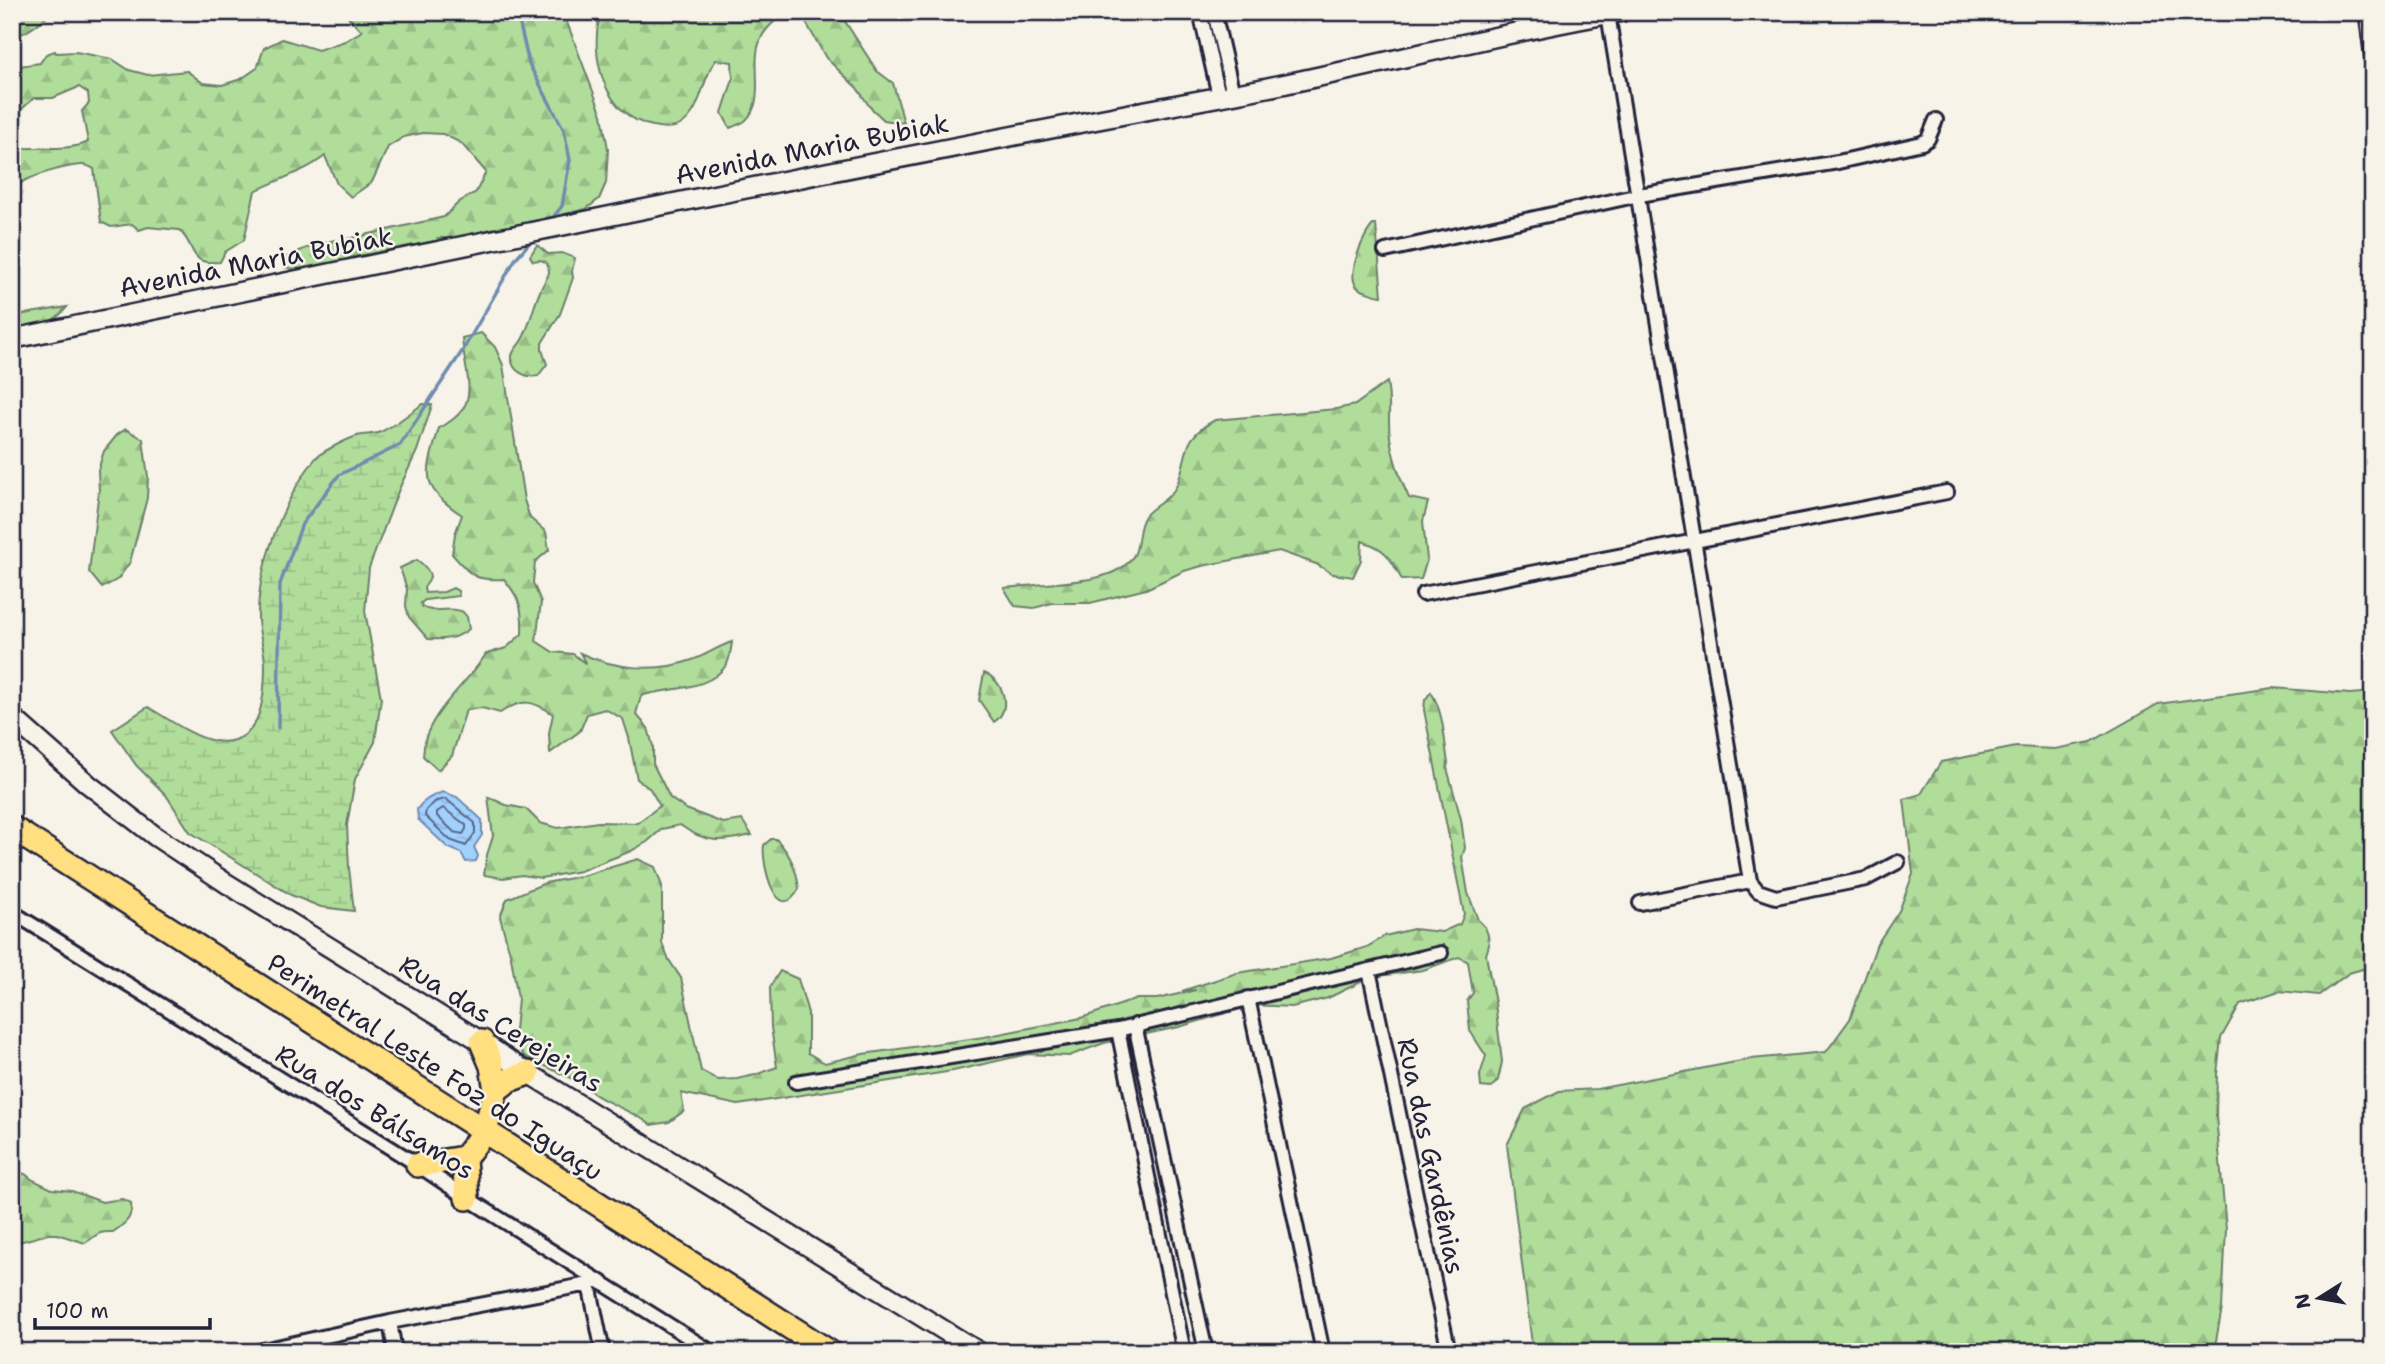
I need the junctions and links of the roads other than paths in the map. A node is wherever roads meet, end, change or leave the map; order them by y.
1 (1200, 12) edge
2 (1214, 12) edge
3 (2366, 12) edge
4 (1615, 13) edge
5 (2373, 64) edge
6 (1226, 95) junction
7 (1936, 120) dead end
8 (1639, 195) junction
9 (1385, 251) dead end
10 (12, 339) edge
11 (1948, 492) dead end
12 (1693, 541) junction
13 (1423, 594) dead end
14 (12, 717) edge
15 (12, 828) edge
16 (1898, 862) dead end
17 (1750, 881) junction
18 (1640, 903) dead end
19 (12, 912) edge
20 (1441, 953) dead end
21 (1369, 970) junction
22 (1248, 998) junction
23 (1135, 1025) junction
24 (1118, 1030) junction
25 (482, 1042) junction
26 (528, 1073) junction
27 (796, 1082) dead end
28 (496, 1090) junction
29 (485, 1131) junction
30 (464, 1158) junction
31 (418, 1165) junction
32 (467, 1198) junction
33 (592, 1281) junction
34 (390, 1322) junction
35 (254, 1352) edge
36 (395, 1352) edge
37 (603, 1352) edge
38 (712, 1352) edge
39 (829, 1352) edge
40 (979, 1352) edge
41 (1184, 1352) edge
42 (1206, 1352) edge
43 (1323, 1352) edge
44 (1449, 1352) edge

1 - 6 street
2 - 6 street
3 - 5 street
4 - 6 street, Avenida Maria Bubiak
4 - 8 street
6 - 10 street, Avenida Maria Bubiak
7 - 8 street
8 - 9 street
8 - 12 street
11 - 12 street
12 - 13 street
12 - 17 street
14 - 25 street, Rua das Cerejeiras
15 - 29 highway, Perimetral Leste Foz do Iguaçu
16 - 17 street
17 - 18 street
19 - 31 street, Rua dos Bálsamos
20 - 21 street
21 - 22 street
21 - 44 street, Rua das Gardênias
22 - 23 street
22 - 43 street
23 - 24 street
23 - 42 street
24 - 27 street
24 - 41 street
25 - 26 street, Rua das Cerejeiras
25 - 28 highway
26 - 28 highway
26 - 40 street, Rua das Cerejeiras
28 - 29 highway
29 - 30 highway
29 - 39 highway, Perimetral Leste Foz do Iguaçu
30 - 31 highway
30 - 32 highway
31 - 32 street, Rua dos Bálsamos
32 - 33 street, Rua dos Bálsamos
33 - 34 street
33 - 37 street
33 - 38 street, Rua dos Bálsamos
34 - 35 street
34 - 36 street

